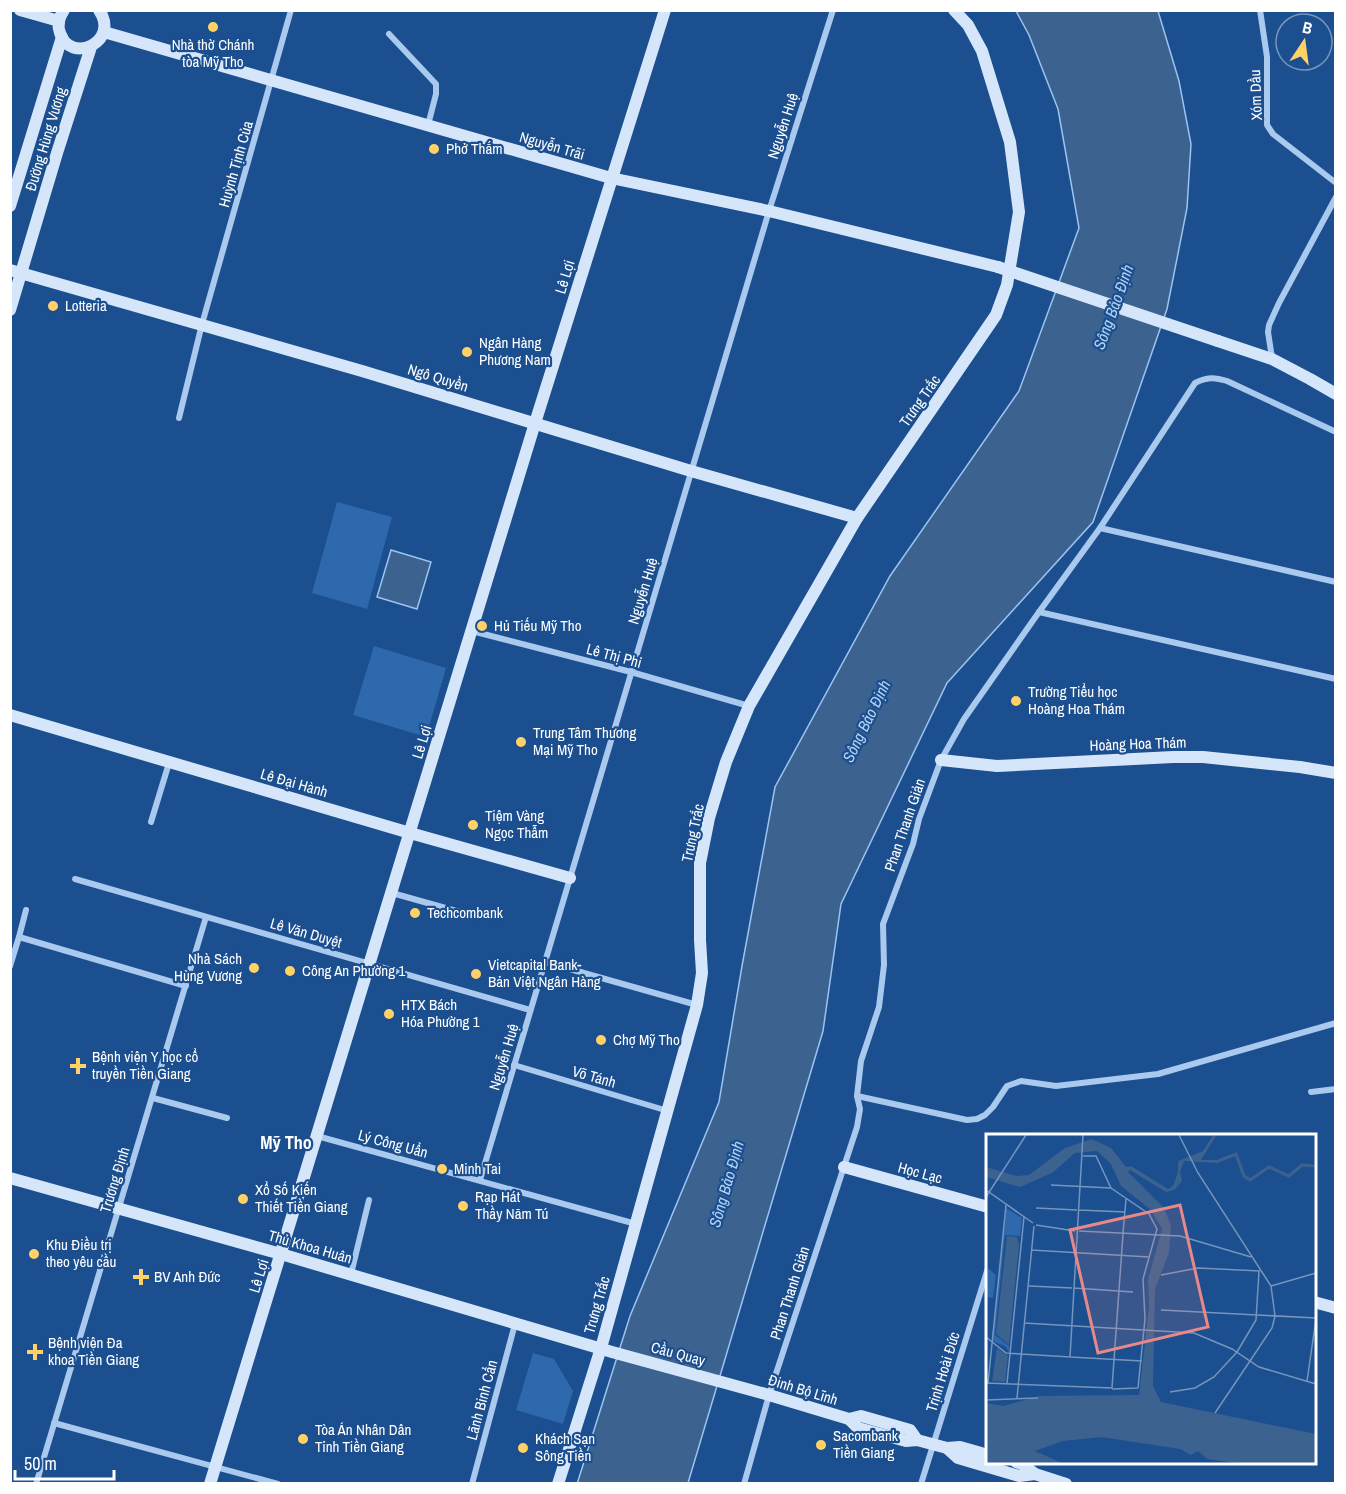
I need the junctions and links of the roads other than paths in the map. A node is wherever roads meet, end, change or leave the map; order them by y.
1 (20, 10) edge
2 (291, 10) edge
3 (665, 10) edge
4 (833, 10) edge
5 (954, 10) edge
6 (1260, 10) edge
7 (100, 11) edge
8 (61, 16) edge
9 (104, 32) junction
10 (389, 34) dead end
11 (62, 38) junction
12 (91, 47) junction
13 (272, 81) junction
14 (428, 125) junction
15 (611, 178) junction
16 (1335, 183) edge
17 (1335, 196) edge
18 (10, 206) edge
19 (769, 211) junction
20 (16, 272) edge
21 (10, 310) edge
22 (202, 324) junction
23 (1272, 359) junction
24 (1335, 394) edge
25 (179, 418) dead end
26 (535, 423) junction
27 (1335, 432) edge
28 (691, 471) junction
29 (857, 518) junction
30 (1100, 528) junction
31 (1335, 582) edge
32 (1038, 612) junction
33 (472, 632) junction
34 (631, 672) junction
35 (1335, 679) edge
36 (749, 706) junction
37 (10, 715) edge
38 (941, 760) junction
39 (170, 762) junction
40 (1335, 772) edge
41 (151, 822) dead end
42 (410, 833) junction
43 (570, 878) junction
44 (75, 879) dead end
45 (392, 892) junction
46 (26, 910) dead end
47 (474, 916) dead end
48 (206, 917) junction
49 (19, 938) junction
50 (545, 962) junction
51 (370, 964) junction
52 (10, 966) edge
53 (186, 986) junction
54 (697, 1005) junction
55 (530, 1010) junction
56 (1335, 1023) edge
57 (514, 1065) junction
58 (1335, 1089) edge
59 (1311, 1092) dead end
60 (857, 1096) junction
61 (153, 1098) junction
62 (668, 1111) junction
63 (227, 1118) dead end
64 (317, 1136) junction
65 (844, 1167) junction
66 (10, 1178) edge
67 (480, 1180) junction
68 (369, 1200) dead end
69 (986, 1207) edge
70 (119, 1209) junction
71 (636, 1224) junction
72 (281, 1254) junction
73 (986, 1271) edge
74 (351, 1274) junction
75 (1316, 1303) edge
76 (1335, 1308) edge
77 (516, 1323) junction
78 (606, 1350) junction
79 (748, 1389) joint
80 (769, 1395) junction
81 (54, 1422) junction
82 (933, 1444) junction
83 (947, 1449) junction
84 (986, 1455) edge
85 (1022, 1464) edge
86 (216, 1466) junction
87 (1035, 1474) junction
88 (36, 1484) edge
89 (210, 1484) edge
90 (278, 1484) edge
91 (472, 1484) edge
92 (558, 1484) edge
93 (744, 1484) edge
94 (921, 1484) edge
95 (1066, 1484) edge

1 - 8 main road
2 - 13 street, Huỳnh Tịnh Của
3 - 15 main road, Lê Lợi
4 - 19 street, Nguyễn Huệ
5 - 29 main road, Trưng Trắc
6 - 16 street, Xóm Dầu
7 - 9 main road
8 - 11 main road
9 - 12 main road
9 - 13 main road, Nguyễn Trãi
10 - 14 street
11 - 12 main road
11 - 18 main road, Đường Hùng Vương
12 - 20 main road, Đường Hùng Vương
13 - 14 main road, Nguyễn Trãi
13 - 22 street, Huỳnh Tịnh Của
14 - 15 main road, Nguyễn Trãi
15 - 19 main road, Nguyễn Trãi
15 - 26 main road, Lê Lợi
17 - 23 street
19 - 23 main road, Nguyễn Trãi, bridge
19 - 28 street, Nguyễn Huệ
20 - 21 main road, Đường Hùng Vương
20 - 22 main road, Ngô Quyền
22 - 25 street, Huỳnh Tịnh Của
22 - 26 main road, Ngô Quyền
23 - 24 main road, Nguyễn Trãi
26 - 28 main road, Ngô Quyền
26 - 33 main road, Lê Lợi
27 - 30 street, Phan Thanh Giản
28 - 29 main road, Ngô Quyền
28 - 34 street, Nguyễn Huệ
29 - 36 main road, Trưng Trắc
30 - 31 street
30 - 32 street, Phan Thanh Giản
32 - 35 street
32 - 38 street, Phan Thanh Giản
33 - 34 street, Lê Thị Phỉ
33 - 42 main road, Lê Lợi
34 - 36 street, Lê Thị Phỉ
34 - 43 street, Nguyễn Huệ
36 - 54 main road, Trưng Trắc
37 - 39 main road, Lê Đại Hành
38 - 40 main road, Hoàng Hoa Thám
38 - 60 street, Phan Thanh Giản
39 - 41 street
39 - 42 main road, Lê Đại Hành
42 - 43 main road, Lê Đại Hành
42 - 45 main road, Lê Lợi
43 - 50 street, Nguyễn Huệ
44 - 48 street, Lê Văn Duyệt
45 - 47 street
45 - 51 main road, Lê Lợi
46 - 49 street
48 - 51 street, Lê Văn Duyệt
48 - 53 street, Trương Định
49 - 52 street
49 - 53 street
50 - 54 street
50 - 55 street, Nguyễn Huệ
51 - 55 street, Lê Văn Duyệt
51 - 64 main road, Lê Lợi
53 - 61 street, Trương Định
54 - 62 main road, Trưng Trắc
55 - 57 street, Nguyễn Huệ
56 - 60 street
57 - 62 street, Võ Tánh
57 - 67 street, Nguyễn Huệ
58 - 59 street
60 - 65 street, Phan Thanh Giản
61 - 63 street
61 - 70 street, Trương Định
62 - 71 main road, Trưng Trắc
64 - 67 street, Lý Công Uẩn
64 - 72 main road, Lê Lợi
65 - 69 main road, Học Lạc
65 - 80 street, Phan Thanh Giản
66 - 70 main road, Thủ Khoa Huân
67 - 71 street, Lý Công Uẩn
68 - 74 street
70 - 72 main road, Thủ Khoa Huân
70 - 81 street, Trương Định
71 - 78 main road, Trưng Trắc
72 - 74 main road, Thủ Khoa Huân
72 - 86 main road, Lê Lợi
73 - 82 street, Trịnh Hoài Đức
74 - 77 main road, Thủ Khoa Huân
75 - 76 main road
77 - 78 main road, Thủ Khoa Huân
77 - 91 street, Lãnh Binh Cẩn
78 - 79 main road, Cầu Quay
78 - 92 main road, Trưng Trắc
79 - 80 main road, Đinh Bộ Lĩnh
80 - 82 main road, Đinh Bộ Lĩnh
80 - 93 street, Phan Thanh Giản
81 - 86 street
81 - 88 street, Trương Định
82 - 83 main road, Đinh Bộ Lĩnh
82 - 94 street, Trịnh Hoài Đức
83 - 84 main road, Đinh Bộ Lĩnh
83 - 87 main road, Đinh Bộ Lĩnh
85 - 87 main road, Đinh Bộ Lĩnh
86 - 89 main road, Lê Lợi
86 - 90 street
87 - 95 main road, Đinh Bộ Lĩnh

